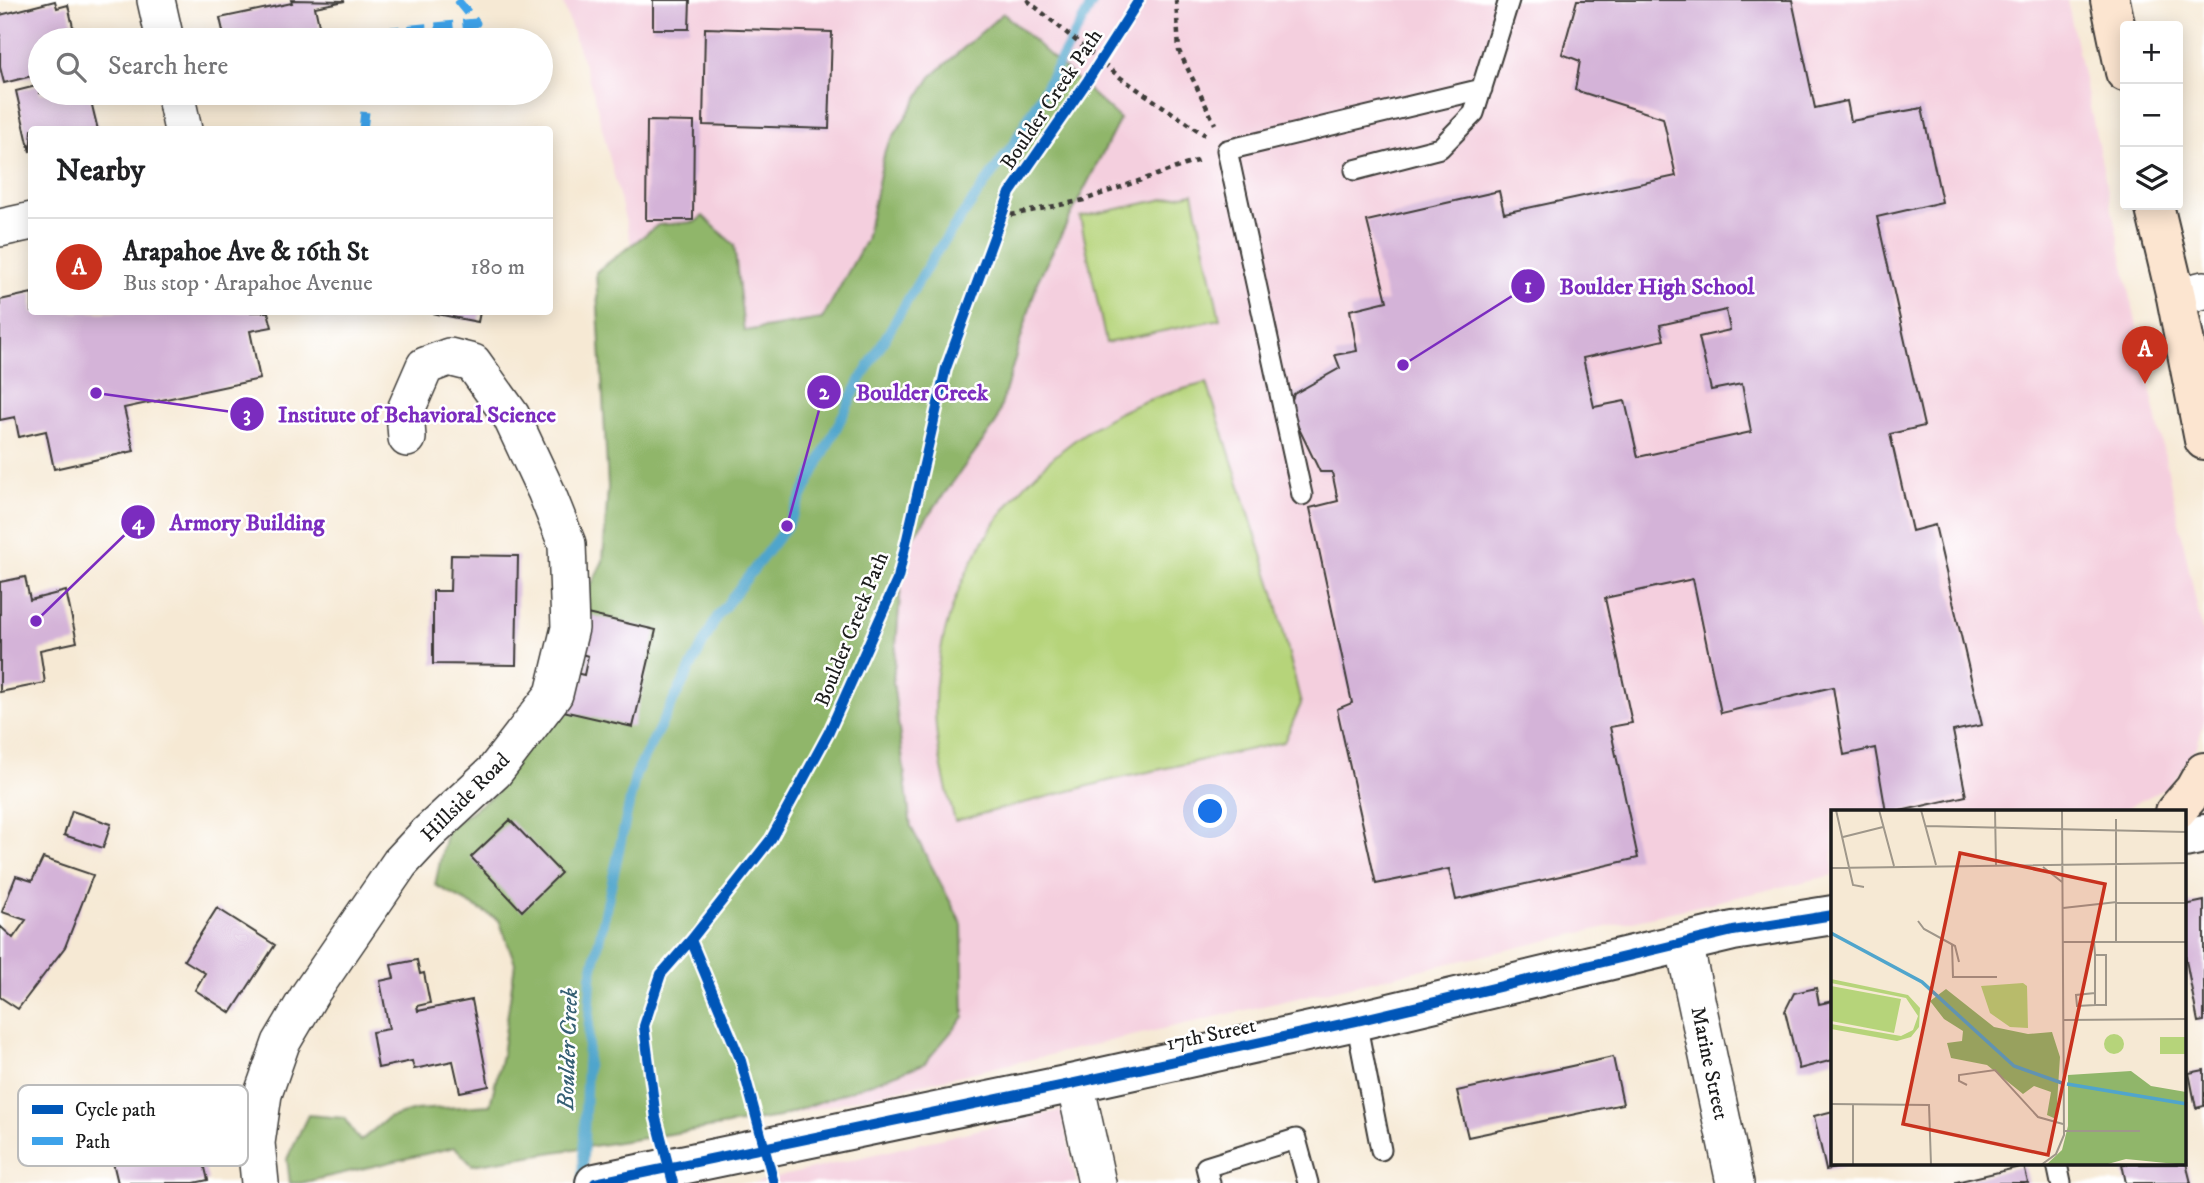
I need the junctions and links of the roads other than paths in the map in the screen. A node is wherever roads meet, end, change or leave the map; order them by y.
1 (156, 0) edge
2 (1509, 0) edge
3 (2110, 0) edge
4 (162, 28) edge
5 (2120, 48) edge
6 (1482, 89) junction
7 (178, 105) edge
8 (182, 126) edge
9 (1355, 170) dead end
10 (2156, 210) edge
11 (28, 222) edge
12 (0, 228) edge
13 (2190, 294) edge
14 (407, 438) dead end
15 (2204, 440) edge
16 (1302, 495) dead end
17 (2204, 772) edge
18 (2177, 810) edge
19 (2204, 834) edge
20 (2186, 838) edge
21 (1831, 915) edge
22 (1684, 943) junction
23 (1356, 1021) junction
24 (1075, 1083) junction
25 (1381, 1150) dead end
26 (260, 1183) edge
27 (595, 1183) edge
28 (1097, 1183) edge
29 (1210, 1183) edge
30 (1308, 1183) edge
31 (1735, 1183) edge

1 - 4 street
2 - 6 lane
3 - 5 main road
6 - 9 lane
6 - 16 lane
7 - 8 street
10 - 13 main road
11 - 12 street
13 - 15 main road
14 - 26 street, Hillside Road
17 - 18 main road
19 - 20 street
21 - 22 street, 17th Street
22 - 23 street, 17th Street
22 - 31 street, Marine Street
23 - 24 street, 17th Street
23 - 25 lane
24 - 27 street, 17th Street
24 - 28 street
29 - 30 lane

